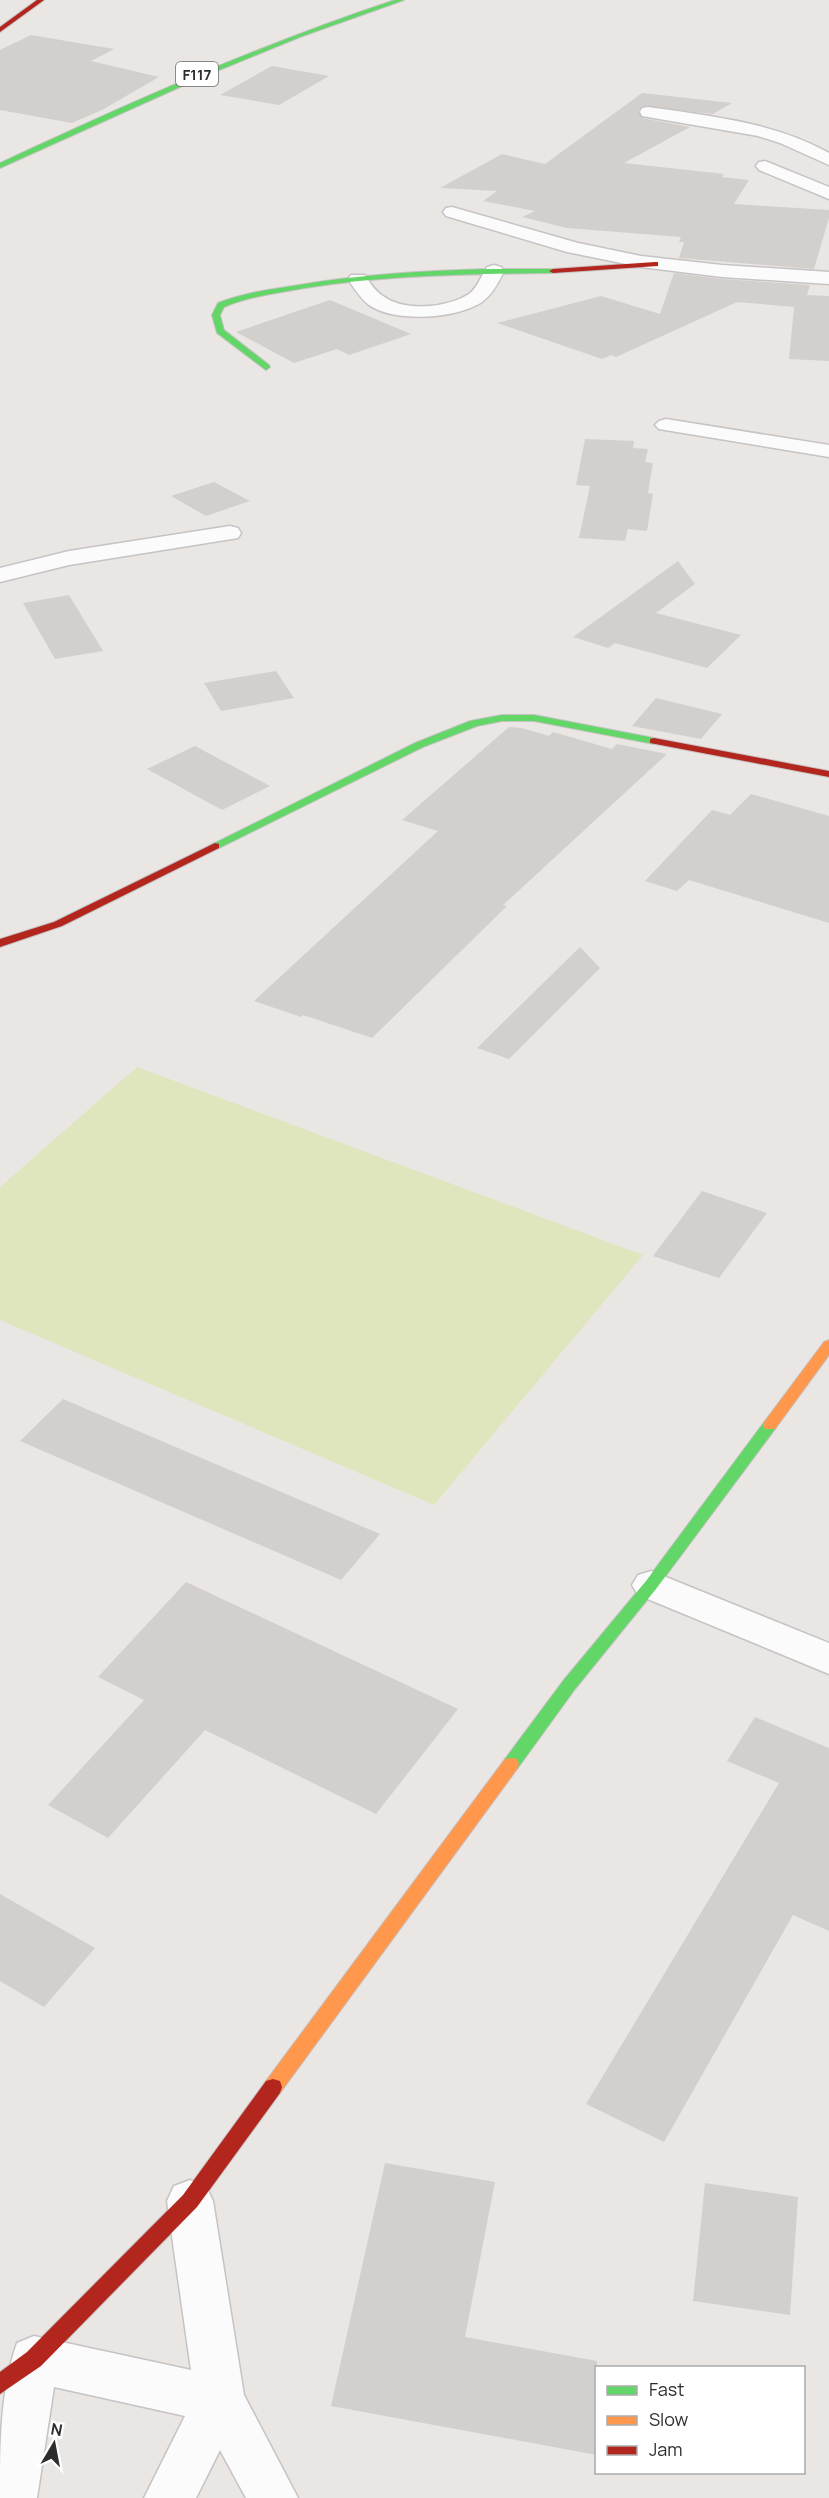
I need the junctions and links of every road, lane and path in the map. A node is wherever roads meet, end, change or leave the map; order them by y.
1 (41, 0) edge
2 (401, 0) edge
3 (0, 30) edge
4 (648, 112) dead end
5 (829, 160) edge
6 (0, 166) edge
7 (765, 166) dead end
8 (829, 194) edge
9 (452, 212) dead end
10 (656, 264) junction
11 (494, 271) junction
12 (829, 278) edge
13 (358, 279) junction
14 (266, 367) dead end
15 (666, 424) dead end
16 (829, 451) edge
17 (230, 533) dead end
18 (0, 575) edge
19 (829, 774) edge
20 (0, 943) edge
21 (829, 1346) edge
22 (651, 1585) junction
23 (829, 1659) edge
24 (190, 2201) junction
25 (17, 2371) edge
26 (220, 2400) junction
27 (12, 2498) edge
28 (169, 2498) edge
29 (273, 2498) edge

1 - 3 street
2 - 6 street, F117
4 - 5 street
7 - 8 street
9 - 10 street
10 - 11 street
10 - 12 street
11 - 13 street
11 - 13 street
13 - 14 street
15 - 16 street
17 - 18 street
19 - 20 street
21 - 22 street
22 - 23 street
22 - 24 street
24 - 25 street
24 - 26 street
25 - 26 street
25 - 27 street
26 - 28 street
26 - 29 street

